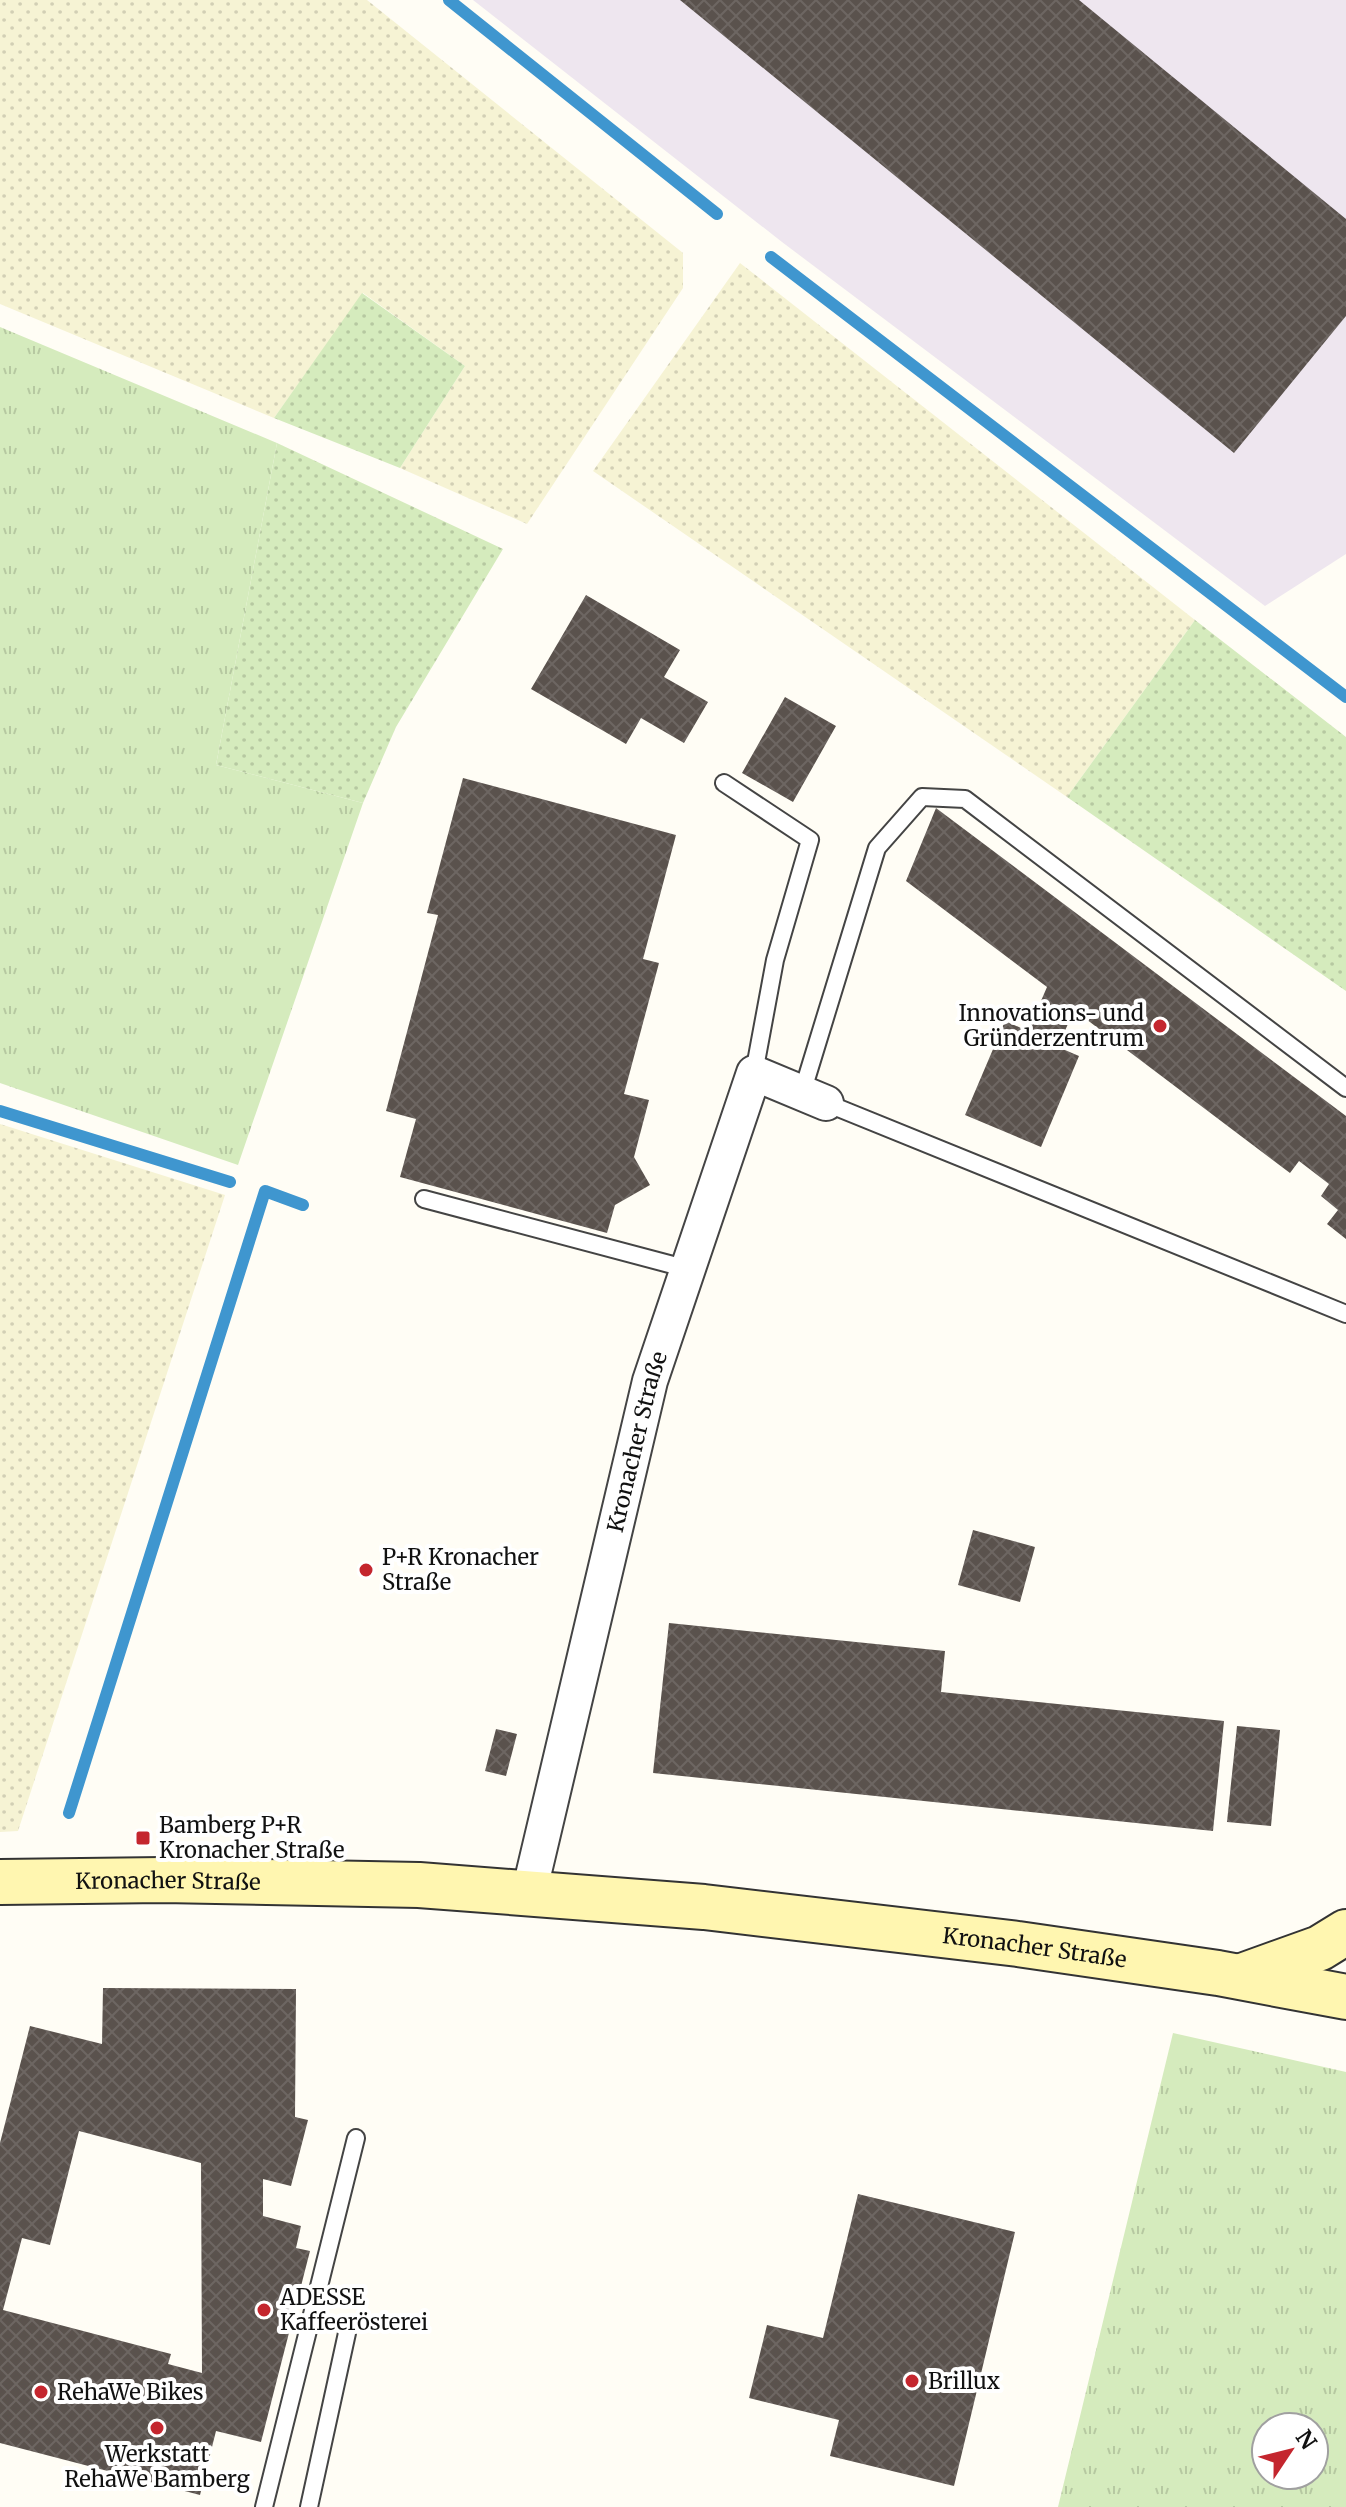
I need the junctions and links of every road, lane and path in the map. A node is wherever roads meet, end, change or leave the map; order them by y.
1 (724, 783) dead end
2 (754, 1073) junction
3 (1346, 1088) edge
4 (814, 1098) junction
5 (424, 1199) dead end
6 (688, 1269) junction
7 (1346, 1314) edge
8 (0, 1882) edge
9 (529, 1893) junction
10 (1346, 1932) edge
11 (1240, 1977) junction
12 (1346, 1997) edge
13 (356, 2138) dead end
14 (347, 2333) dead end
15 (264, 2507) edge
16 (309, 2507) edge

1 - 2 lane
2 - 4 street
2 - 6 street, Kronacher Straße
3 - 4 lane
4 - 7 lane
5 - 6 lane
6 - 9 street, Kronacher Straße
8 - 9 street, Kronacher Straße
9 - 11 street, Kronacher Straße
10 - 11 street
11 - 12 street, Kronacher Straße
13 - 15 lane
14 - 16 lane

